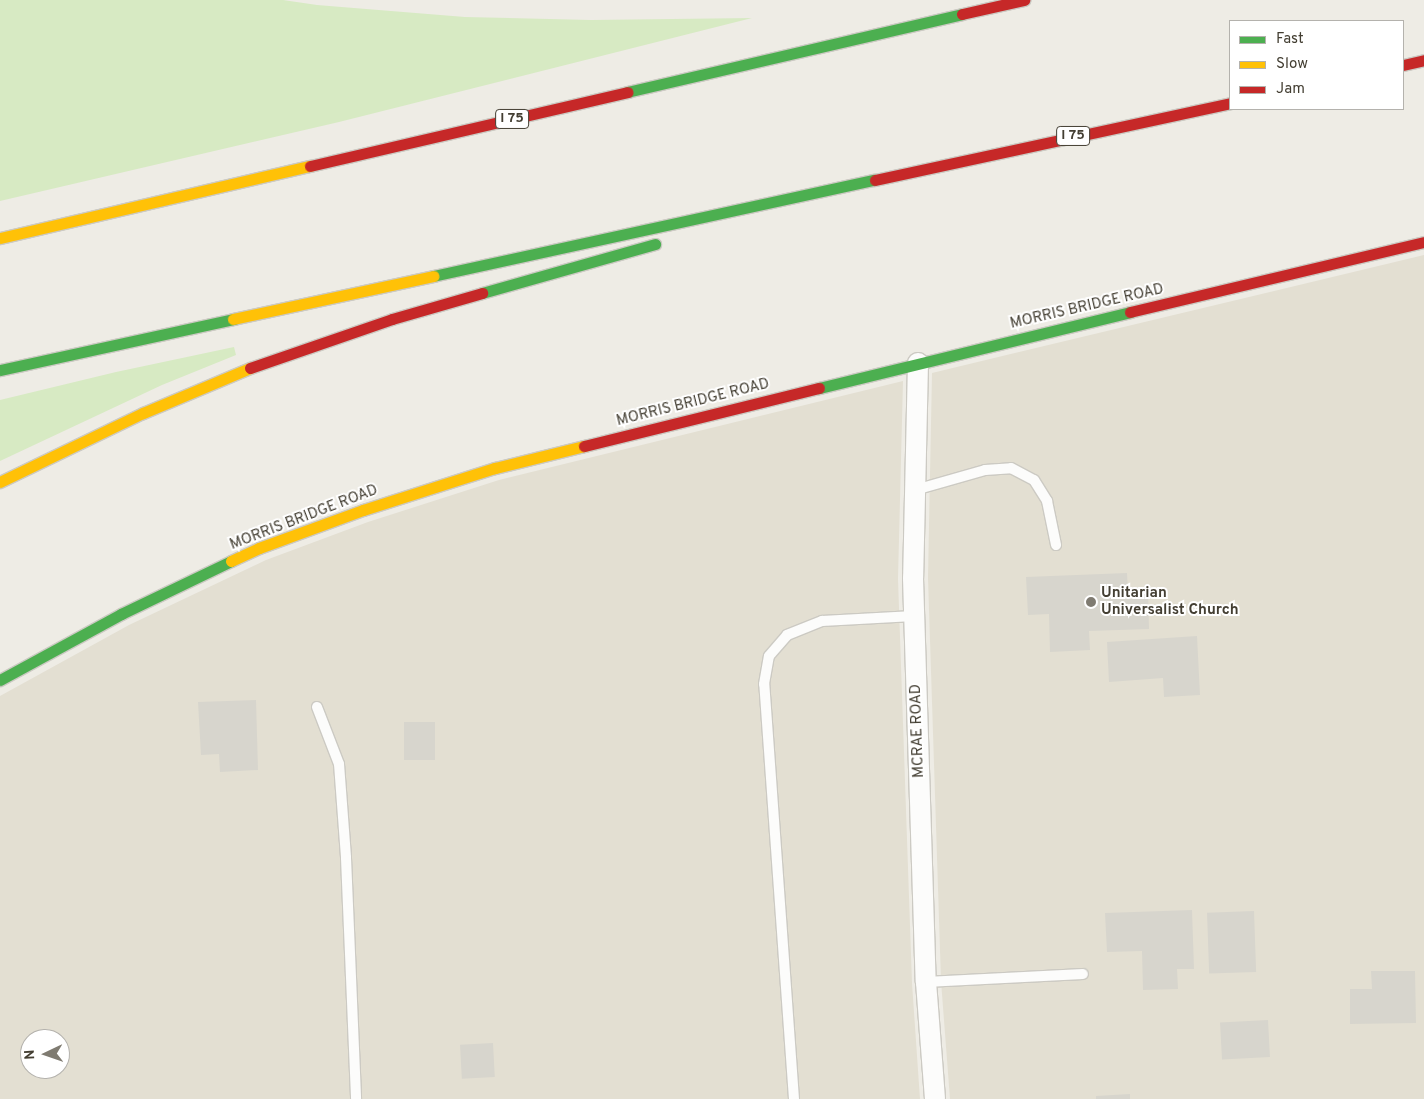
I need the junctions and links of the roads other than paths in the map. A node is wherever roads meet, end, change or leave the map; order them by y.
1 (1024, 0) edge
2 (1424, 60) edge
3 (1404, 65) edge
4 (1229, 103) edge
5 (916, 170) junction
6 (726, 224) dead end
7 (0, 238) edge
8 (668, 241) dead end
9 (1424, 242) edge
10 (918, 363) junction
11 (0, 370) edge
12 (0, 482) edge
13 (915, 490) junction
14 (1056, 545) dead end
15 (914, 616) junction
16 (0, 680) edge
17 (317, 707) dead end
18 (1083, 974) dead end
19 (926, 982) junction
20 (356, 1099) edge
21 (794, 1099) edge
22 (935, 1099) edge

1 - 7 main road, I 75
2 - 3 main road
4 - 5 main road, I 75
5 - 6 main road
5 - 11 main road, I 75
8 - 12 main road
9 - 10 main road, MORRIS BRIDGE ROAD
10 - 13 street, MCRAE ROAD
10 - 16 main road, MORRIS BRIDGE ROAD
13 - 14 lane
13 - 15 street, MCRAE ROAD
15 - 19 street, MCRAE ROAD
15 - 21 lane
17 - 20 lane
18 - 19 lane
19 - 22 street, MCRAE ROAD

